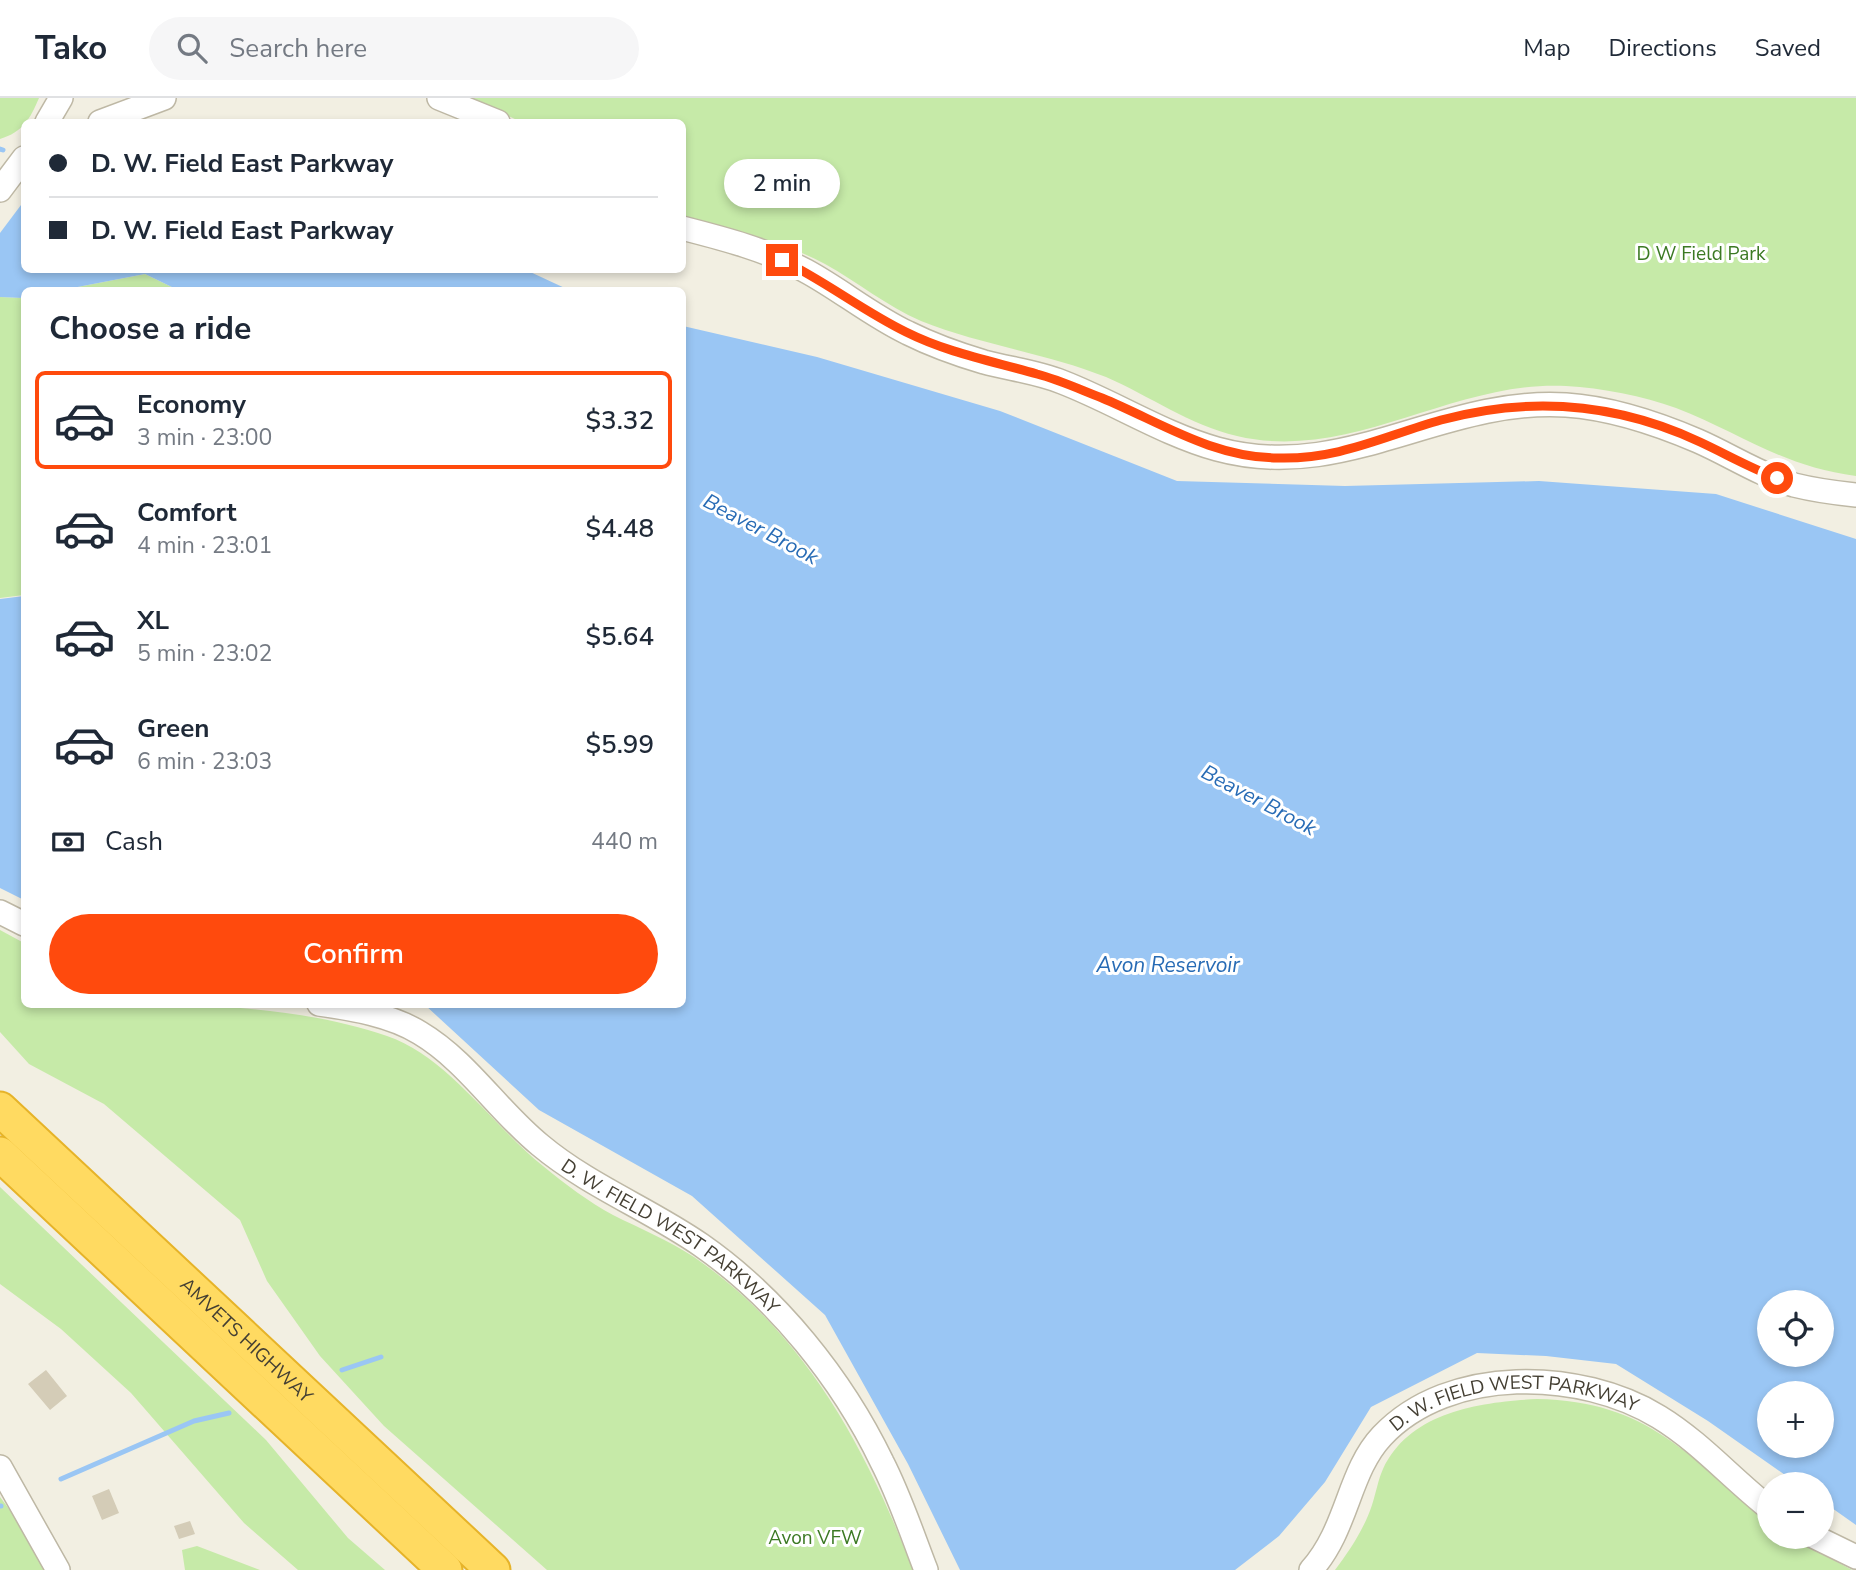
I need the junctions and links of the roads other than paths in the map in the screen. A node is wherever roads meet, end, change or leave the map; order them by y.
1 (61, 98) edge
2 (164, 98) edge
3 (439, 98) edge
4 (49, 119) edge
5 (108, 119) edge
6 (491, 119) edge
7 (686, 229) edge
8 (1856, 495) edge
9 (0, 912) edge
10 (21, 923) edge
11 (341, 1008) edge
12 (0, 1109) edge
13 (0, 1154) edge
14 (0, 1467) edge
15 (1757, 1498) edge
16 (1834, 1546) edge
17 (1856, 1556) edge
18 (58, 1570) edge
19 (445, 1570) edge
20 (493, 1570) edge
21 (926, 1570) edge
22 (1311, 1570) edge

1 - 4 street
2 - 5 street
3 - 6 street
7 - 8 street
9 - 10 street
11 - 21 street, D. W. FIELD WEST PARKWAY
12 - 20 highway, AMVETS HIGHWAY
13 - 19 highway, AMVETS HIGHWAY
14 - 18 street
15 - 22 street, D. W. FIELD WEST PARKWAY
16 - 17 street

